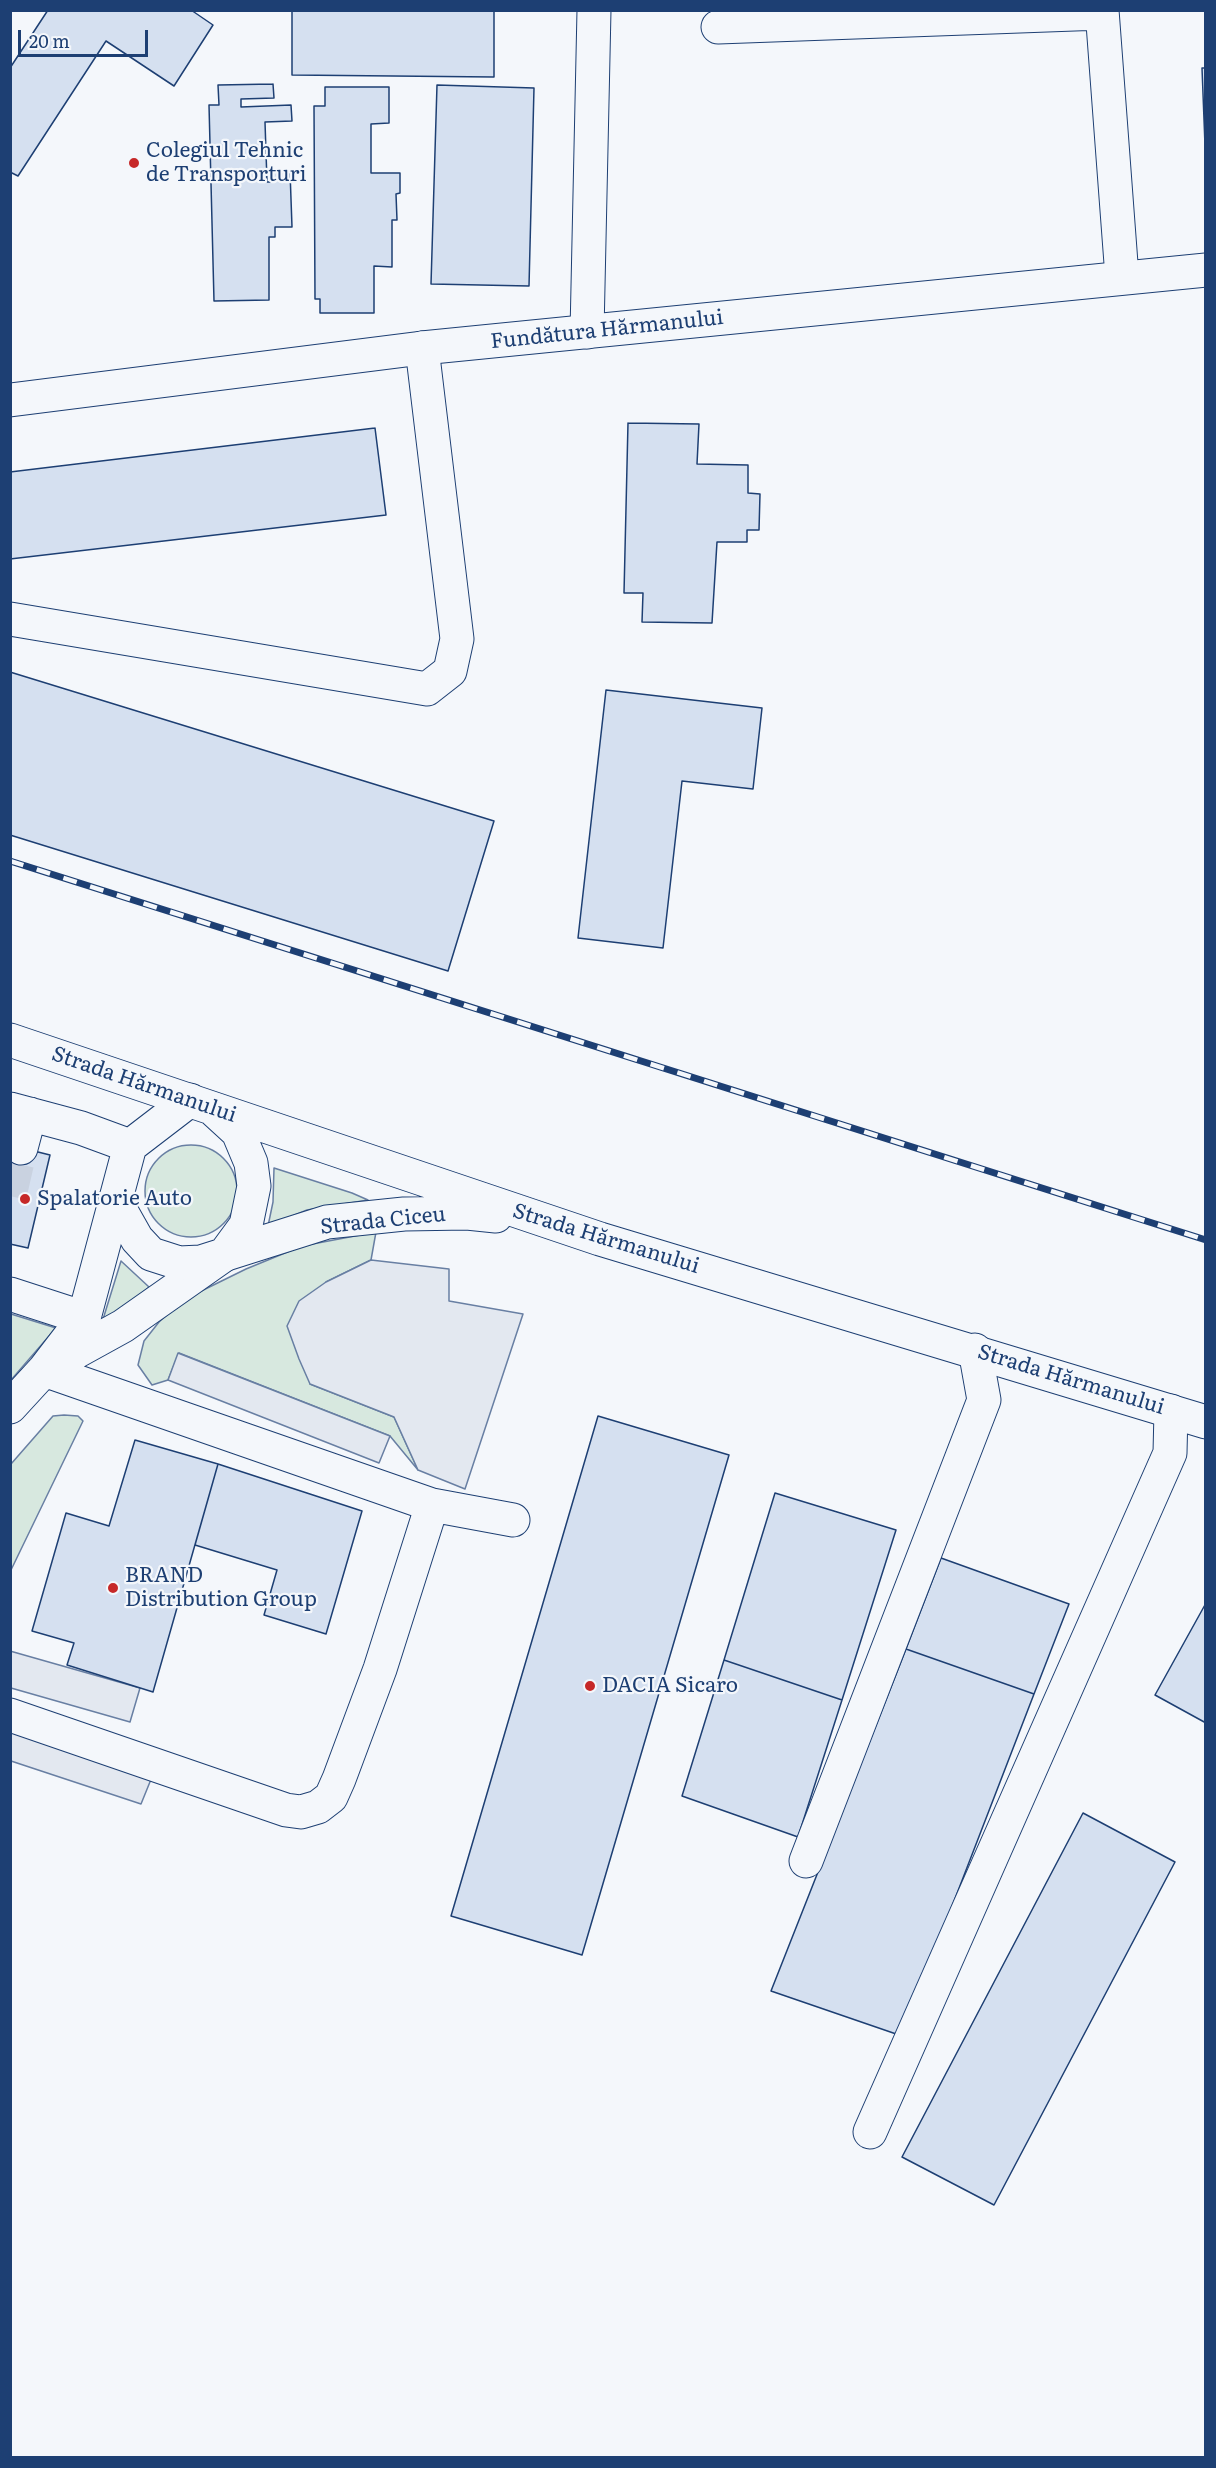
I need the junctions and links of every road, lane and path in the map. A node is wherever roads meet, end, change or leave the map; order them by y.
1 (594, 10) edge
2 (1102, 12) edge
3 (718, 27) dead end
4 (1206, 270) edge
5 (1122, 277) junction
6 (586, 332) junction
7 (422, 348) junction
8 (10, 400) edge
9 (10, 619) edge
10 (10, 1040) edge
11 (201, 1104) junction
12 (20, 1111) edge
13 (130, 1146) junction
14 (21, 1148) tunnel mouth
15 (115, 1200) junction
16 (545, 1221) junction
17 (224, 1255) junction
18 (10, 1294) edge
19 (84, 1318) junction
20 (975, 1350) junction
21 (44, 1370) junction
22 (10, 1407) edge
23 (1172, 1411) junction
24 (1206, 1422) edge
25 (432, 1505) junction
26 (513, 1520) dead end
27 (10, 1715) edge
28 (806, 1862) dead end
29 (870, 2132) dead end

1 - 6 main road
2 - 3 main road
2 - 5 main road
4 - 5 main road, Fundătura Hărmanului
5 - 6 main road, Fundătura Hărmanului
6 - 7 main road, Fundătura Hărmanului
7 - 8 main road, Fundătura Hărmanului
7 - 9 main road
10 - 11 main road, Strada Hărmanului
11 - 13 main road
11 - 16 main road, Strada Hărmanului
11 - 17 main road, Strada Ciceu
12 - 13 main road
12 - 14 main road
13 - 15 main road, Strada Ciceu
15 - 17 main road
15 - 19 main road, Strada Ciceu
16 - 17 main road, Strada Ciceu
16 - 20 main road, Strada Hărmanului
17 - 21 main road, Strada Ciceu
18 - 19 main road
19 - 21 main road, Strada Ciceu
20 - 23 main road, Strada Hărmanului
20 - 28 main road
21 - 22 main road, Strada Ciceu
21 - 25 main road
23 - 24 main road, Strada Hărmanului
23 - 29 main road
25 - 26 main road
25 - 27 main road

